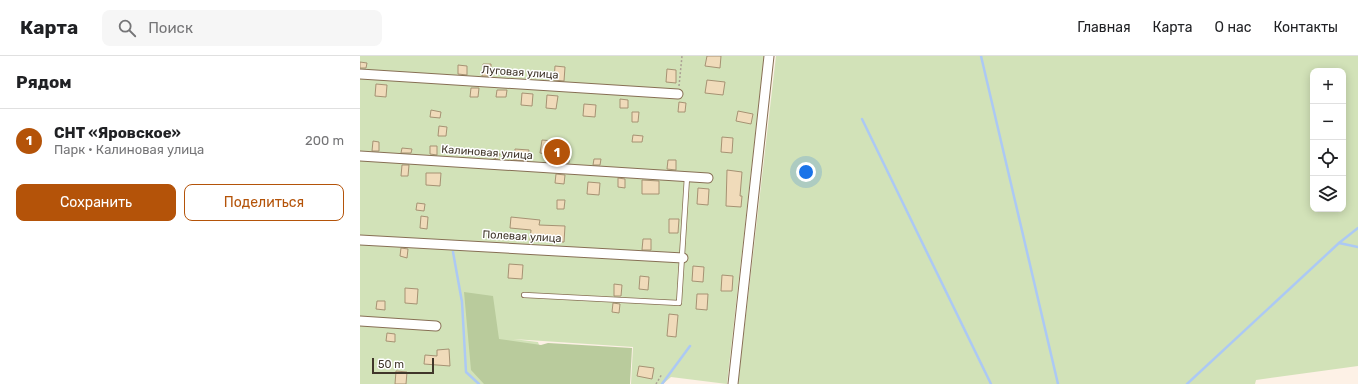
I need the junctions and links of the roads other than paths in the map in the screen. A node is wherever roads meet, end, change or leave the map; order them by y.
1 (769, 56) edge
2 (360, 74) edge
3 (678, 94) road end
4 (360, 156) edge
5 (687, 177) junction
6 (708, 178) dead end
7 (360, 240) edge
8 (683, 258) junction
9 (524, 295) dead end
10 (360, 321) edge
11 (436, 326) dead end
12 (733, 384) edge

1 - 12 street
2 - 3 street, Луговая улица
4 - 5 street, Калиновая улица
5 - 6 street, Калиновая улица
5 - 8 lane
7 - 8 street, Полевая улица
8 - 9 lane
10 - 11 street

